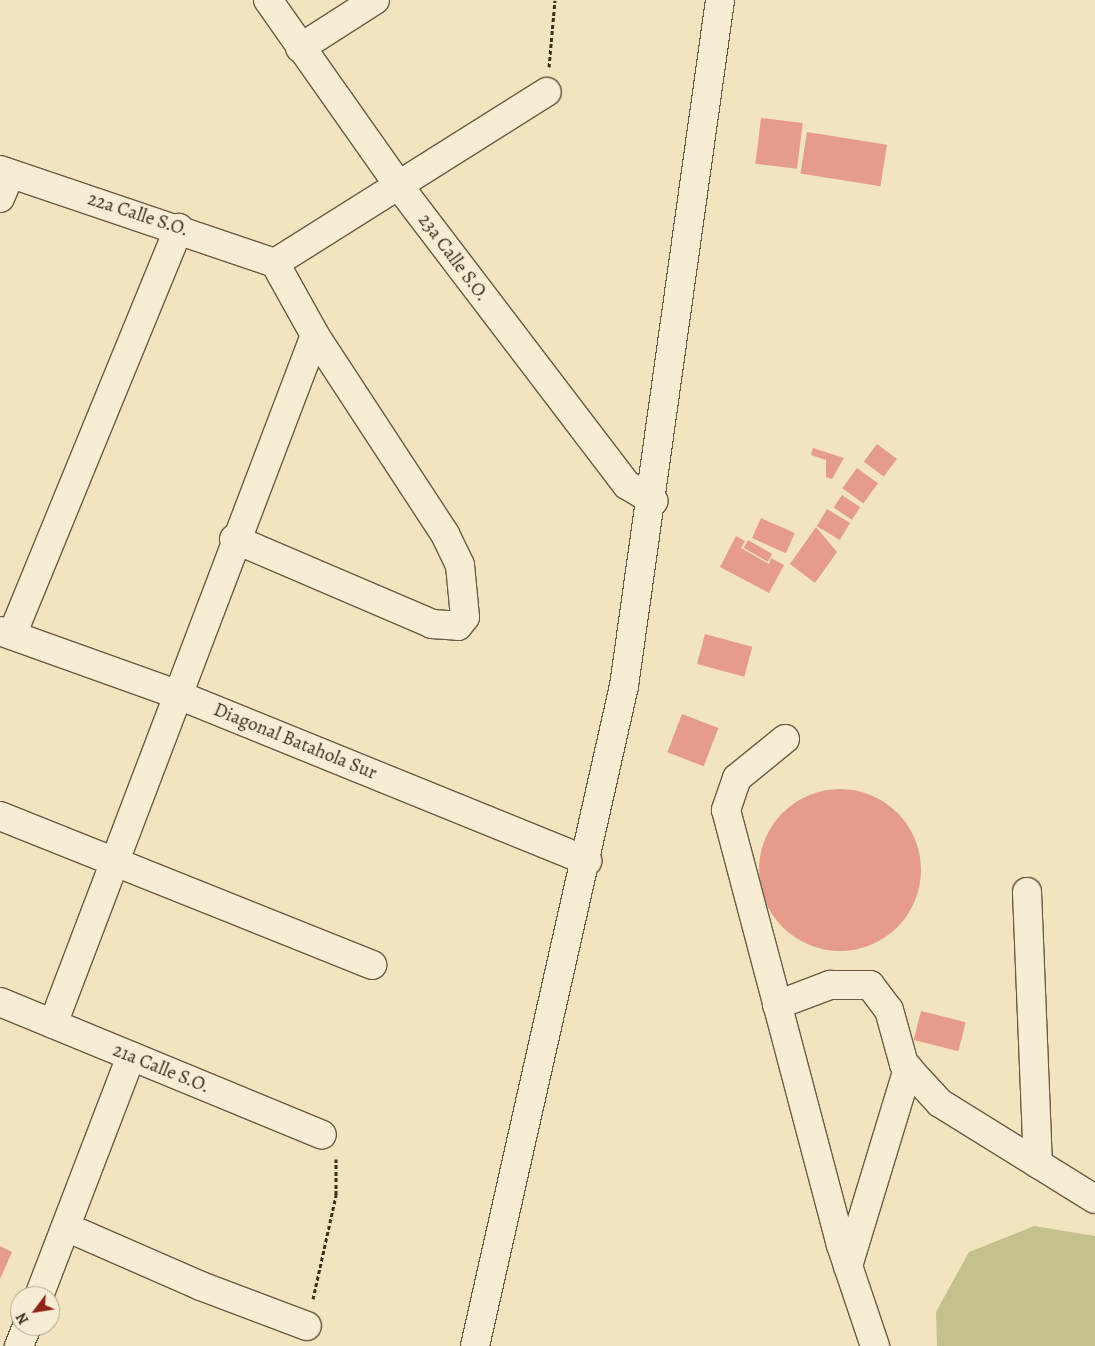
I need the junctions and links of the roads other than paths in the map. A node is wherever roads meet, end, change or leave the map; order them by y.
1 (268, 0) edge
2 (375, 0) edge
3 (720, 0) edge
4 (300, 48) junction
5 (547, 92) road end
6 (3, 181) edge
7 (399, 186) junction
8 (180, 228) junction
9 (276, 263) junction
10 (315, 335) junction
11 (654, 501) junction
12 (234, 539) junction
13 (6, 633) edge
14 (176, 694) junction
15 (785, 739) dead end
16 (0, 816) edge
17 (114, 860) junction
18 (587, 861) junction
19 (1027, 892) dead end
20 (372, 965) dead end
21 (0, 1002) edge
22 (778, 1005) junction
23 (53, 1024) junction
24 (131, 1056) junction
25 (908, 1068) junction
26 (322, 1136) road end
27 (1038, 1164) junction
28 (1095, 1199) edge
29 (66, 1227) junction
30 (848, 1266) junction
31 (43, 1286) edge
32 (307, 1326) road end
33 (475, 1346) edge
34 (875, 1346) edge

1 - 4 street, 23a Calle S.O.
2 - 4 street
3 - 11 street
4 - 7 street, 23a Calle S.O.
5 - 7 street
6 - 8 street, 22a Calle S.O.
7 - 9 street
7 - 11 street, 23a Calle S.O.
8 - 9 street, 22a Calle S.O.
8 - 13 street
9 - 10 street
10 - 12 street
10 - 12 street
11 - 18 street
12 - 14 street
13 - 14 street, Diagonal Batahola Sur
14 - 17 street
14 - 18 street, Diagonal Batahola Sur
15 - 22 street
16 - 17 street
17 - 20 street
17 - 23 street
18 - 33 street
19 - 27 street
21 - 23 street, 21a Calle S.O.
22 - 25 street
22 - 30 street
23 - 24 street, 21a Calle S.O.
24 - 26 street, 21a Calle S.O.
24 - 29 street
25 - 27 street
25 - 30 street
27 - 28 street
29 - 31 street
29 - 32 street
30 - 34 street

